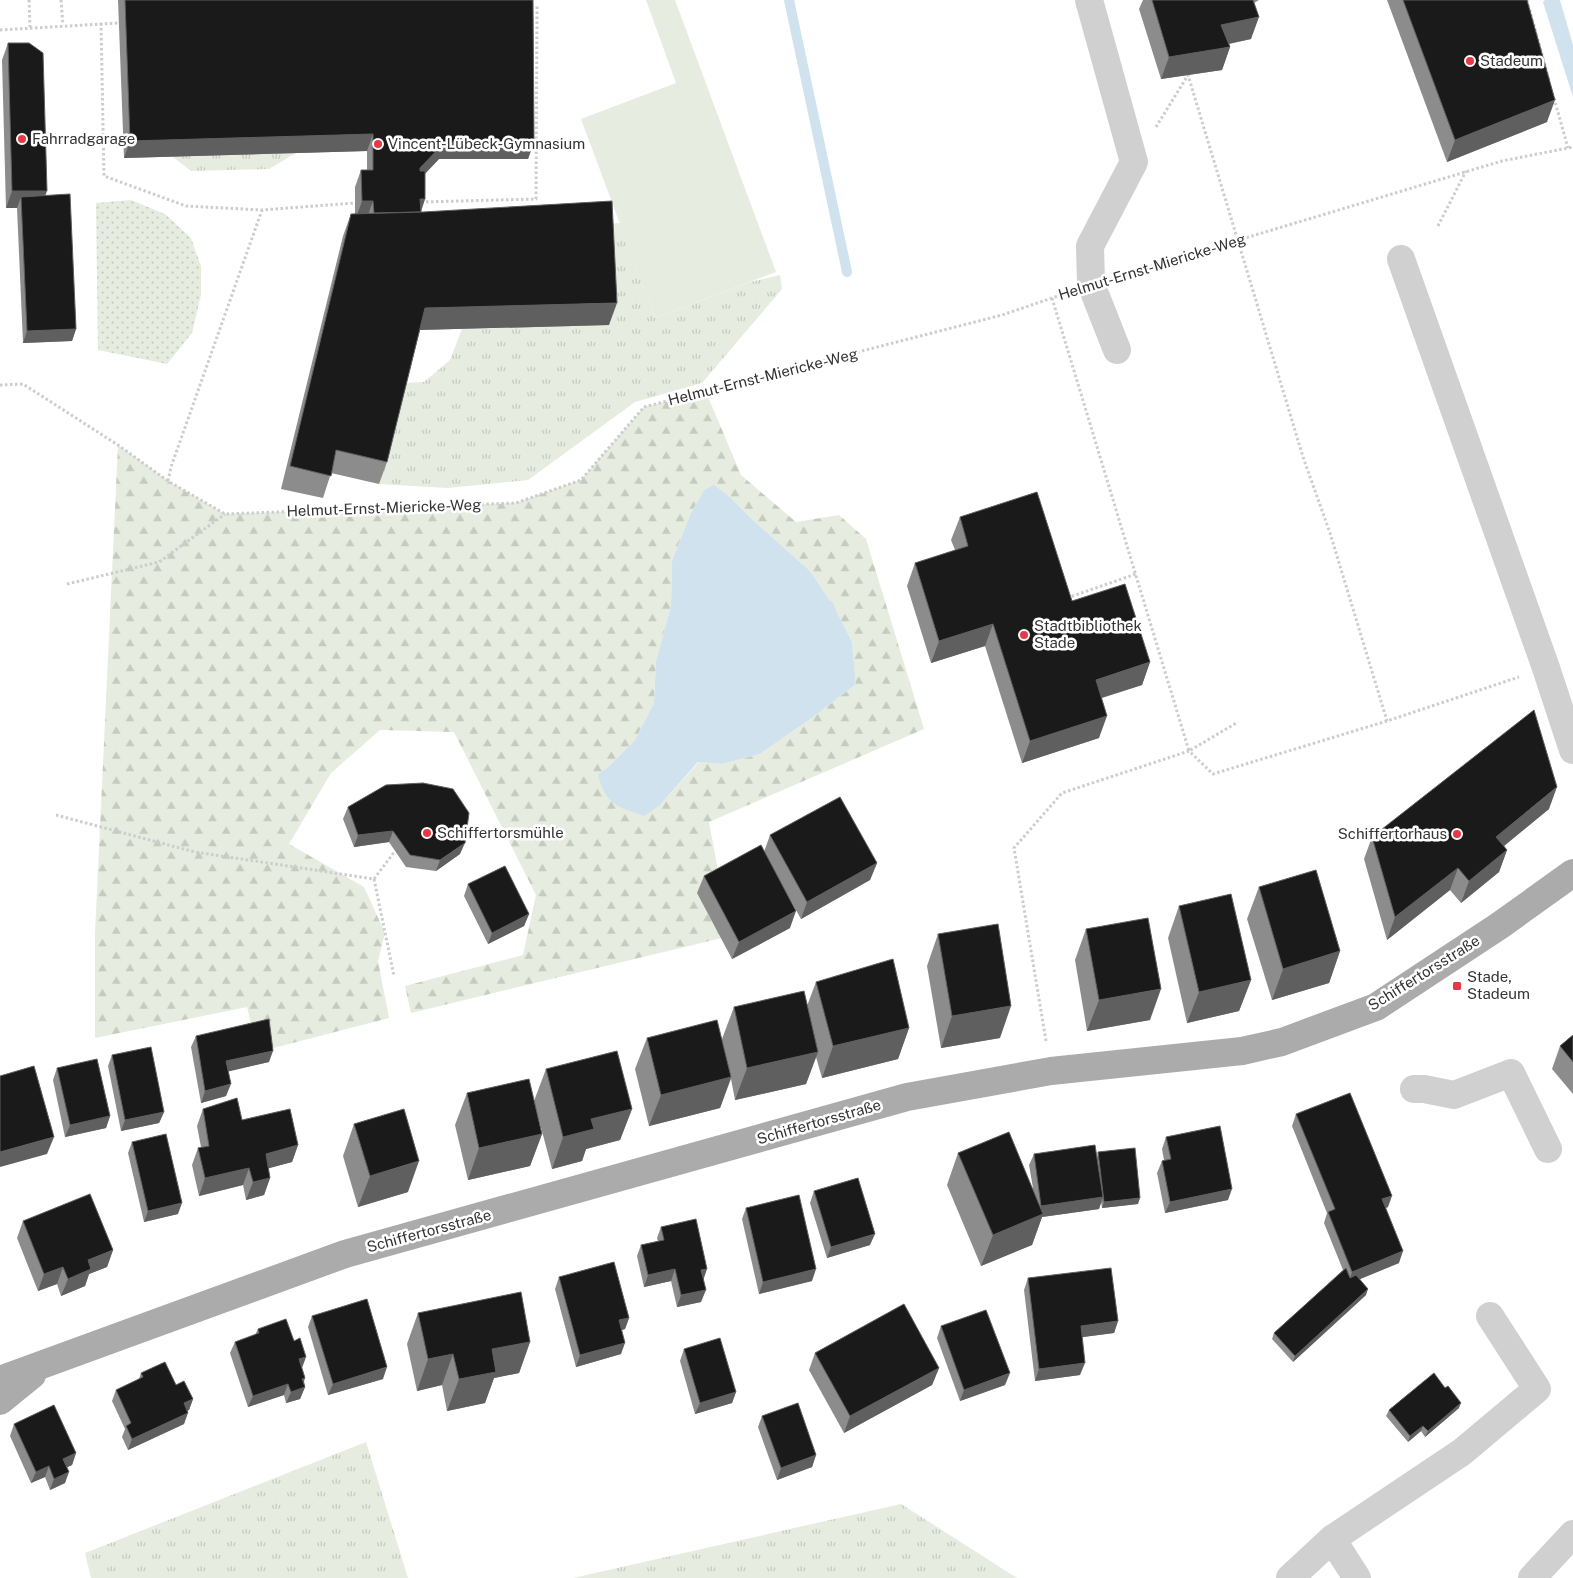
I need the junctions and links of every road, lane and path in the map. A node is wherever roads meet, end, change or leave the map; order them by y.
1 (29, 0) edge
2 (61, 0) edge
3 (537, 0) edge
4 (1089, 0) edge
5 (1527, 0) edge
6 (532, 5) edge
7 (537, 5) junction
8 (101, 23) junction
9 (119, 23) dead end
10 (63, 25) junction
11 (30, 27) junction
12 (0, 30) edge
13 (1550, 83) edge
14 (1553, 92) edge
15 (1573, 147) edge
16 (1568, 148) junction
17 (1134, 162) junction
18 (1466, 171) junction
19 (419, 202) edge
20 (355, 203) dead end
21 (262, 210) junction
22 (1438, 226) dead end
23 (1238, 240) junction
24 (1401, 259) dead end
25 (1091, 284) junction
26 (1052, 298) junction
27 (1117, 350) dead end
28 (0, 385) edge
29 (168, 481) junction
30 (225, 514) junction
31 (1136, 574) junction
32 (67, 584) dead end
33 (1066, 599) edge
34 (1546, 668) junction
35 (1387, 721) junction
36 (1238, 722) dead end
37 (1573, 750) edge
38 (1189, 751) junction
39 (56, 815) dead end
40 (395, 851) edge
41 (1573, 873) edge
42 (374, 880) junction
43 (394, 976) dead end
44 (1051, 1071) junction
45 (1414, 1089) dead end
46 (1548, 1149) dead end
47 (1490, 1316) dead end
48 (46, 1363) junction
49 (0, 1364) edge
50 (0, 1380) edge
51 (0, 1401) edge
52 (1573, 1534) edge
53 (1332, 1539) junction
54 (1290, 1578) edge
55 (1357, 1578) edge
56 (1532, 1578) edge

1 - 11 path
2 - 10 path
3 - 7 path
4 - 17 lane
5 - 13 path
6 - 7 path
7 - 19 path
8 - 9 path
8 - 10 path
8 - 21 path
10 - 11 path
11 - 12 path
14 - 16 path
15 - 16 path, Helmut-Ernst-Miericke-Weg
16 - 18 path, Helmut-Ernst-Miericke-Weg
17 - 23 path
17 - 25 lane
18 - 22 path
18 - 23 path, Helmut-Ernst-Miericke-Weg
20 - 21 path
21 - 29 path
23 - 25 path, Helmut-Ernst-Miericke-Weg
23 - 35 path
24 - 34 lane
25 - 26 path, Helmut-Ernst-Miericke-Weg
25 - 27 lane
26 - 30 path, Helmut-Ernst-Miericke-Weg
26 - 31 path
28 - 29 path
29 - 30 path
30 - 32 path
31 - 33 path
31 - 38 path
34 - 35 path
34 - 37 lane
35 - 38 path
36 - 38 path
38 - 44 path
39 - 42 path
40 - 42 path
41 - 44 main road, Schiffertorsstraße
42 - 43 path
44 - 48 main road, Schiffertorsstraße
45 - 46 lane
47 - 53 lane
48 - 49 main road, Schiffertorsstraße
48 - 50 main road, Schiffertorsstraße
48 - 51 main road
52 - 56 lane
53 - 54 lane
53 - 55 lane

